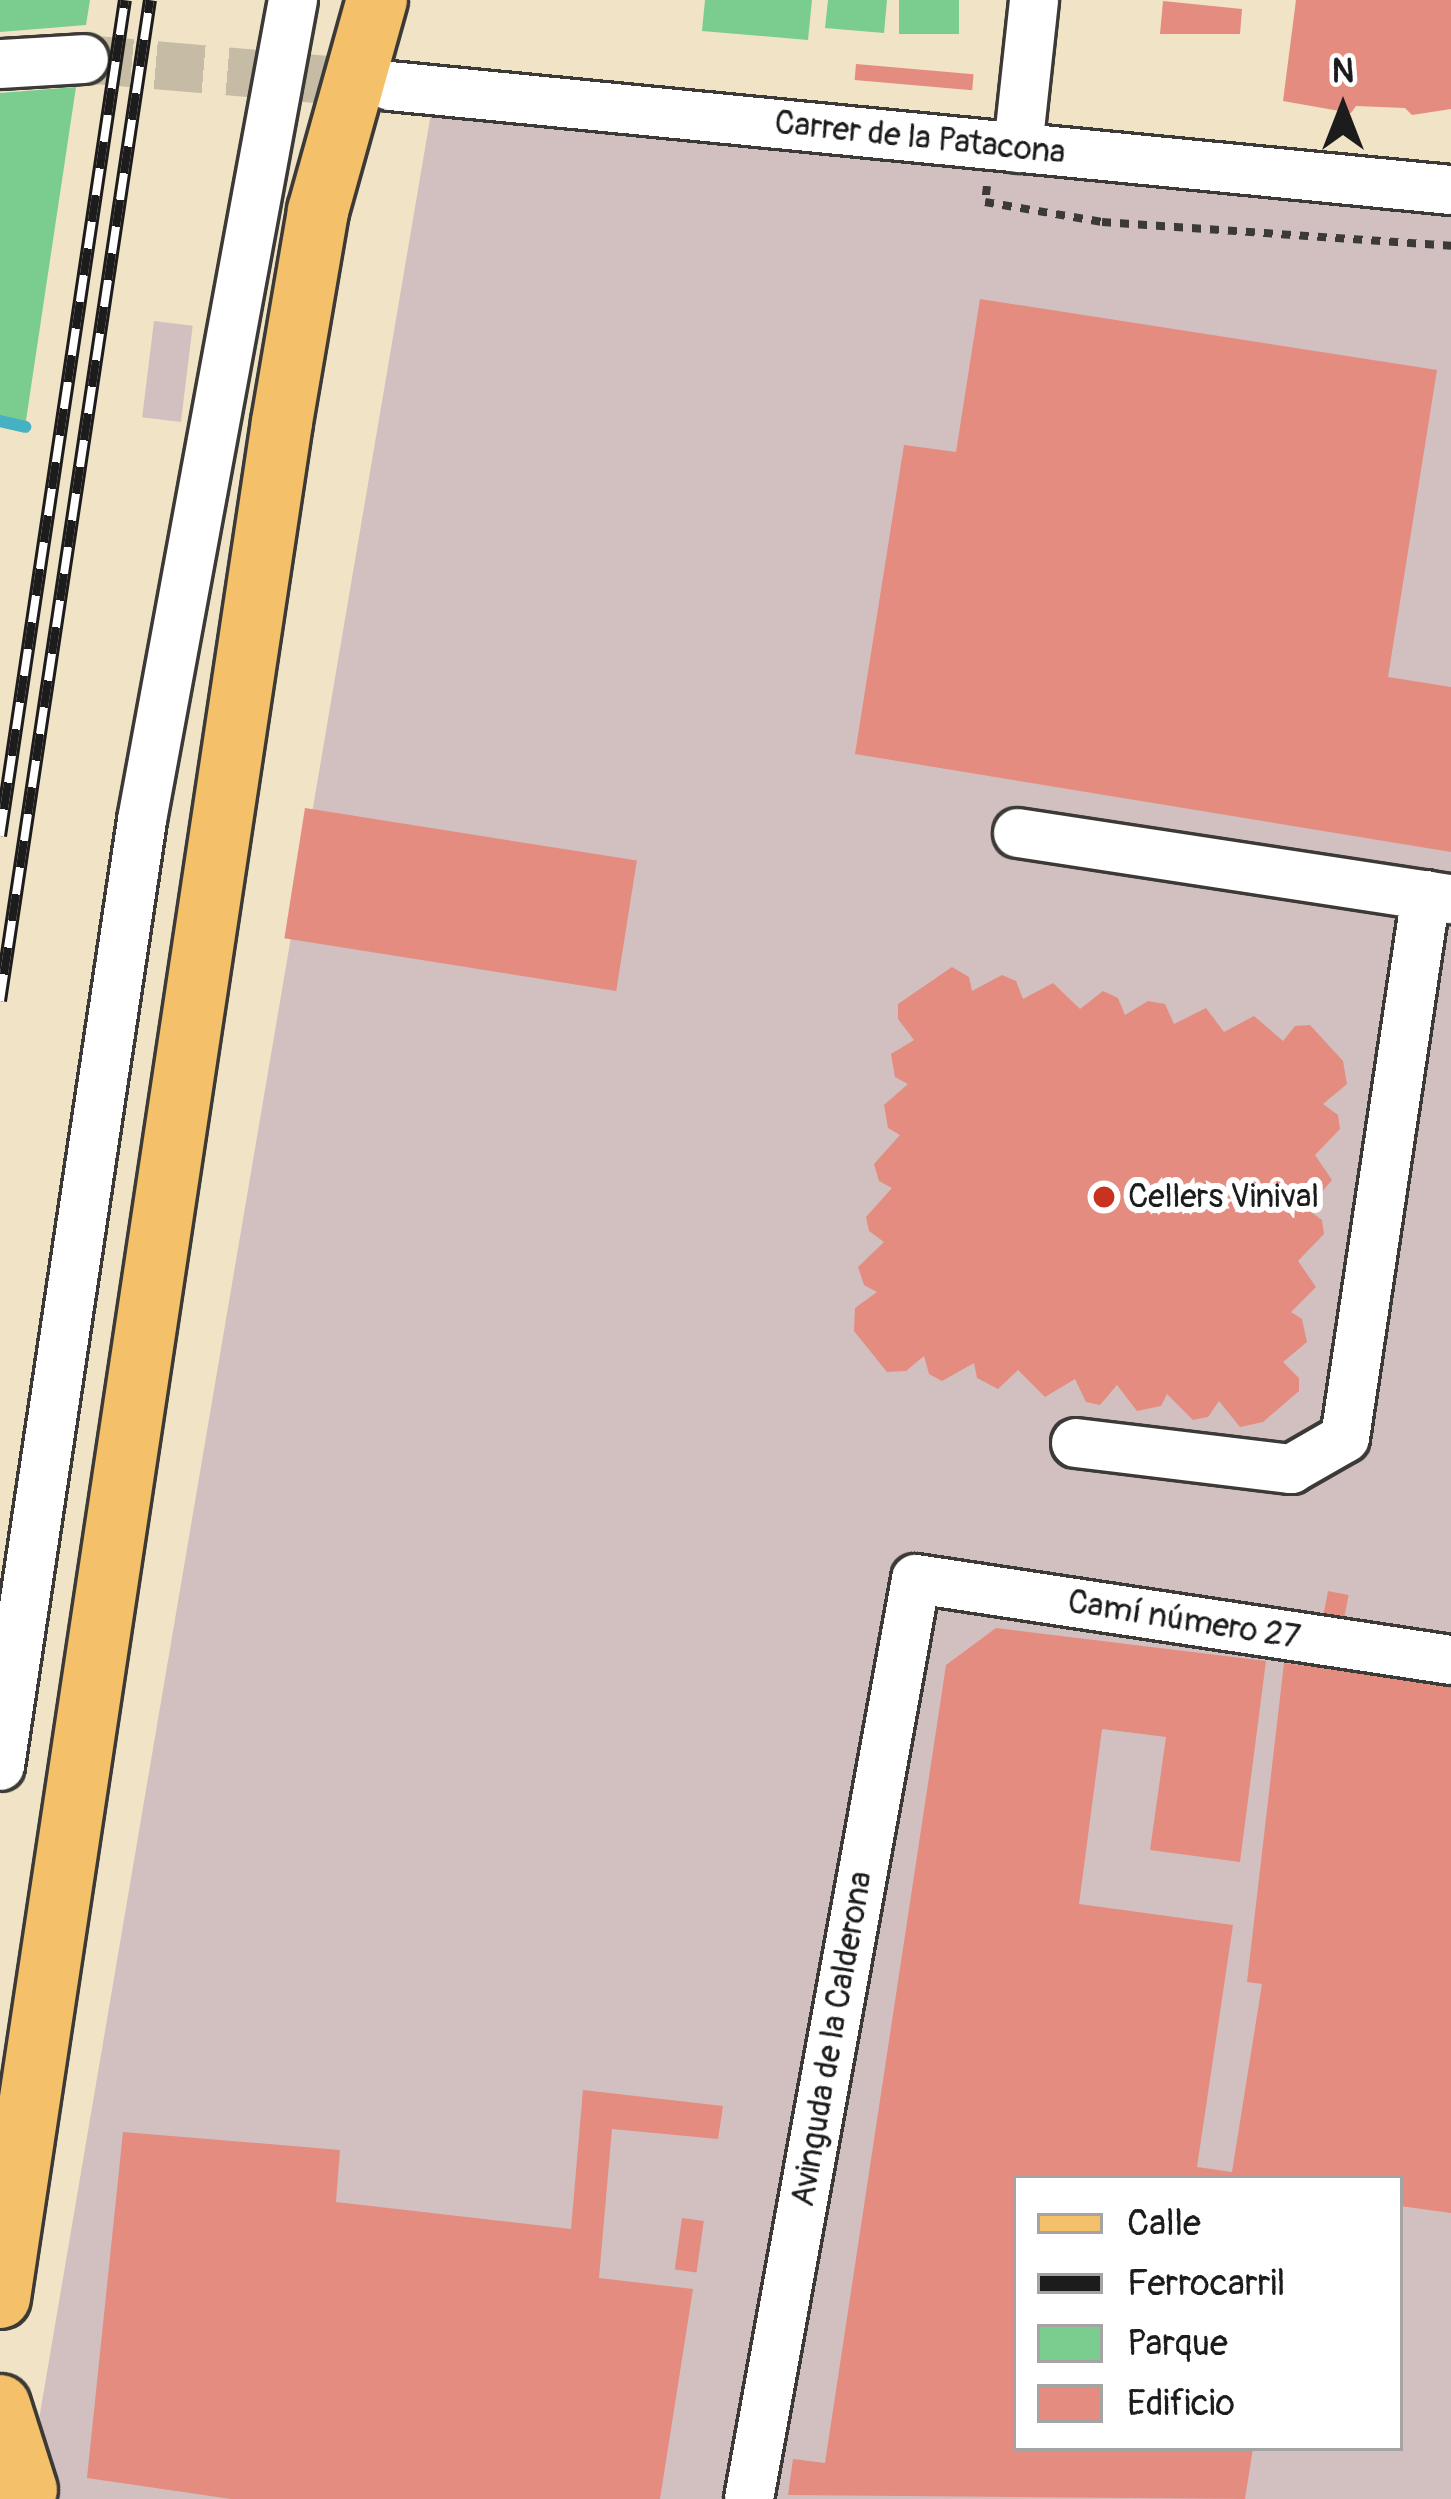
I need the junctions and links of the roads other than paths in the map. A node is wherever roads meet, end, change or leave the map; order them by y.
1 (293, 0) edge
2 (376, 0) edge
3 (1034, 0) edge
4 (84, 59) tunnel mouth
5 (0, 64) edge
6 (390, 86) tunnel mouth
7 (1018, 148) junction
8 (1451, 190) edge
9 (1018, 833) dead end
10 (1439, 897) edge
11 (1076, 1443) dead end
12 (916, 1580) joint
13 (1451, 1660) edge
14 (0, 1766) edge
15 (0, 2298) edge
16 (0, 2405) edge
17 (22, 2491) edge
18 (748, 2499) edge

1 - 14 street
2 - 15 main road
3 - 7 street
4 - 5 street
6 - 7 street, Carrer de la Patacona
7 - 8 street, Carrer de la Patacona
9 - 10 street
10 - 11 street
12 - 13 street, Camí número 27
12 - 18 street, Avinguda de la Calderona
16 - 17 main road

